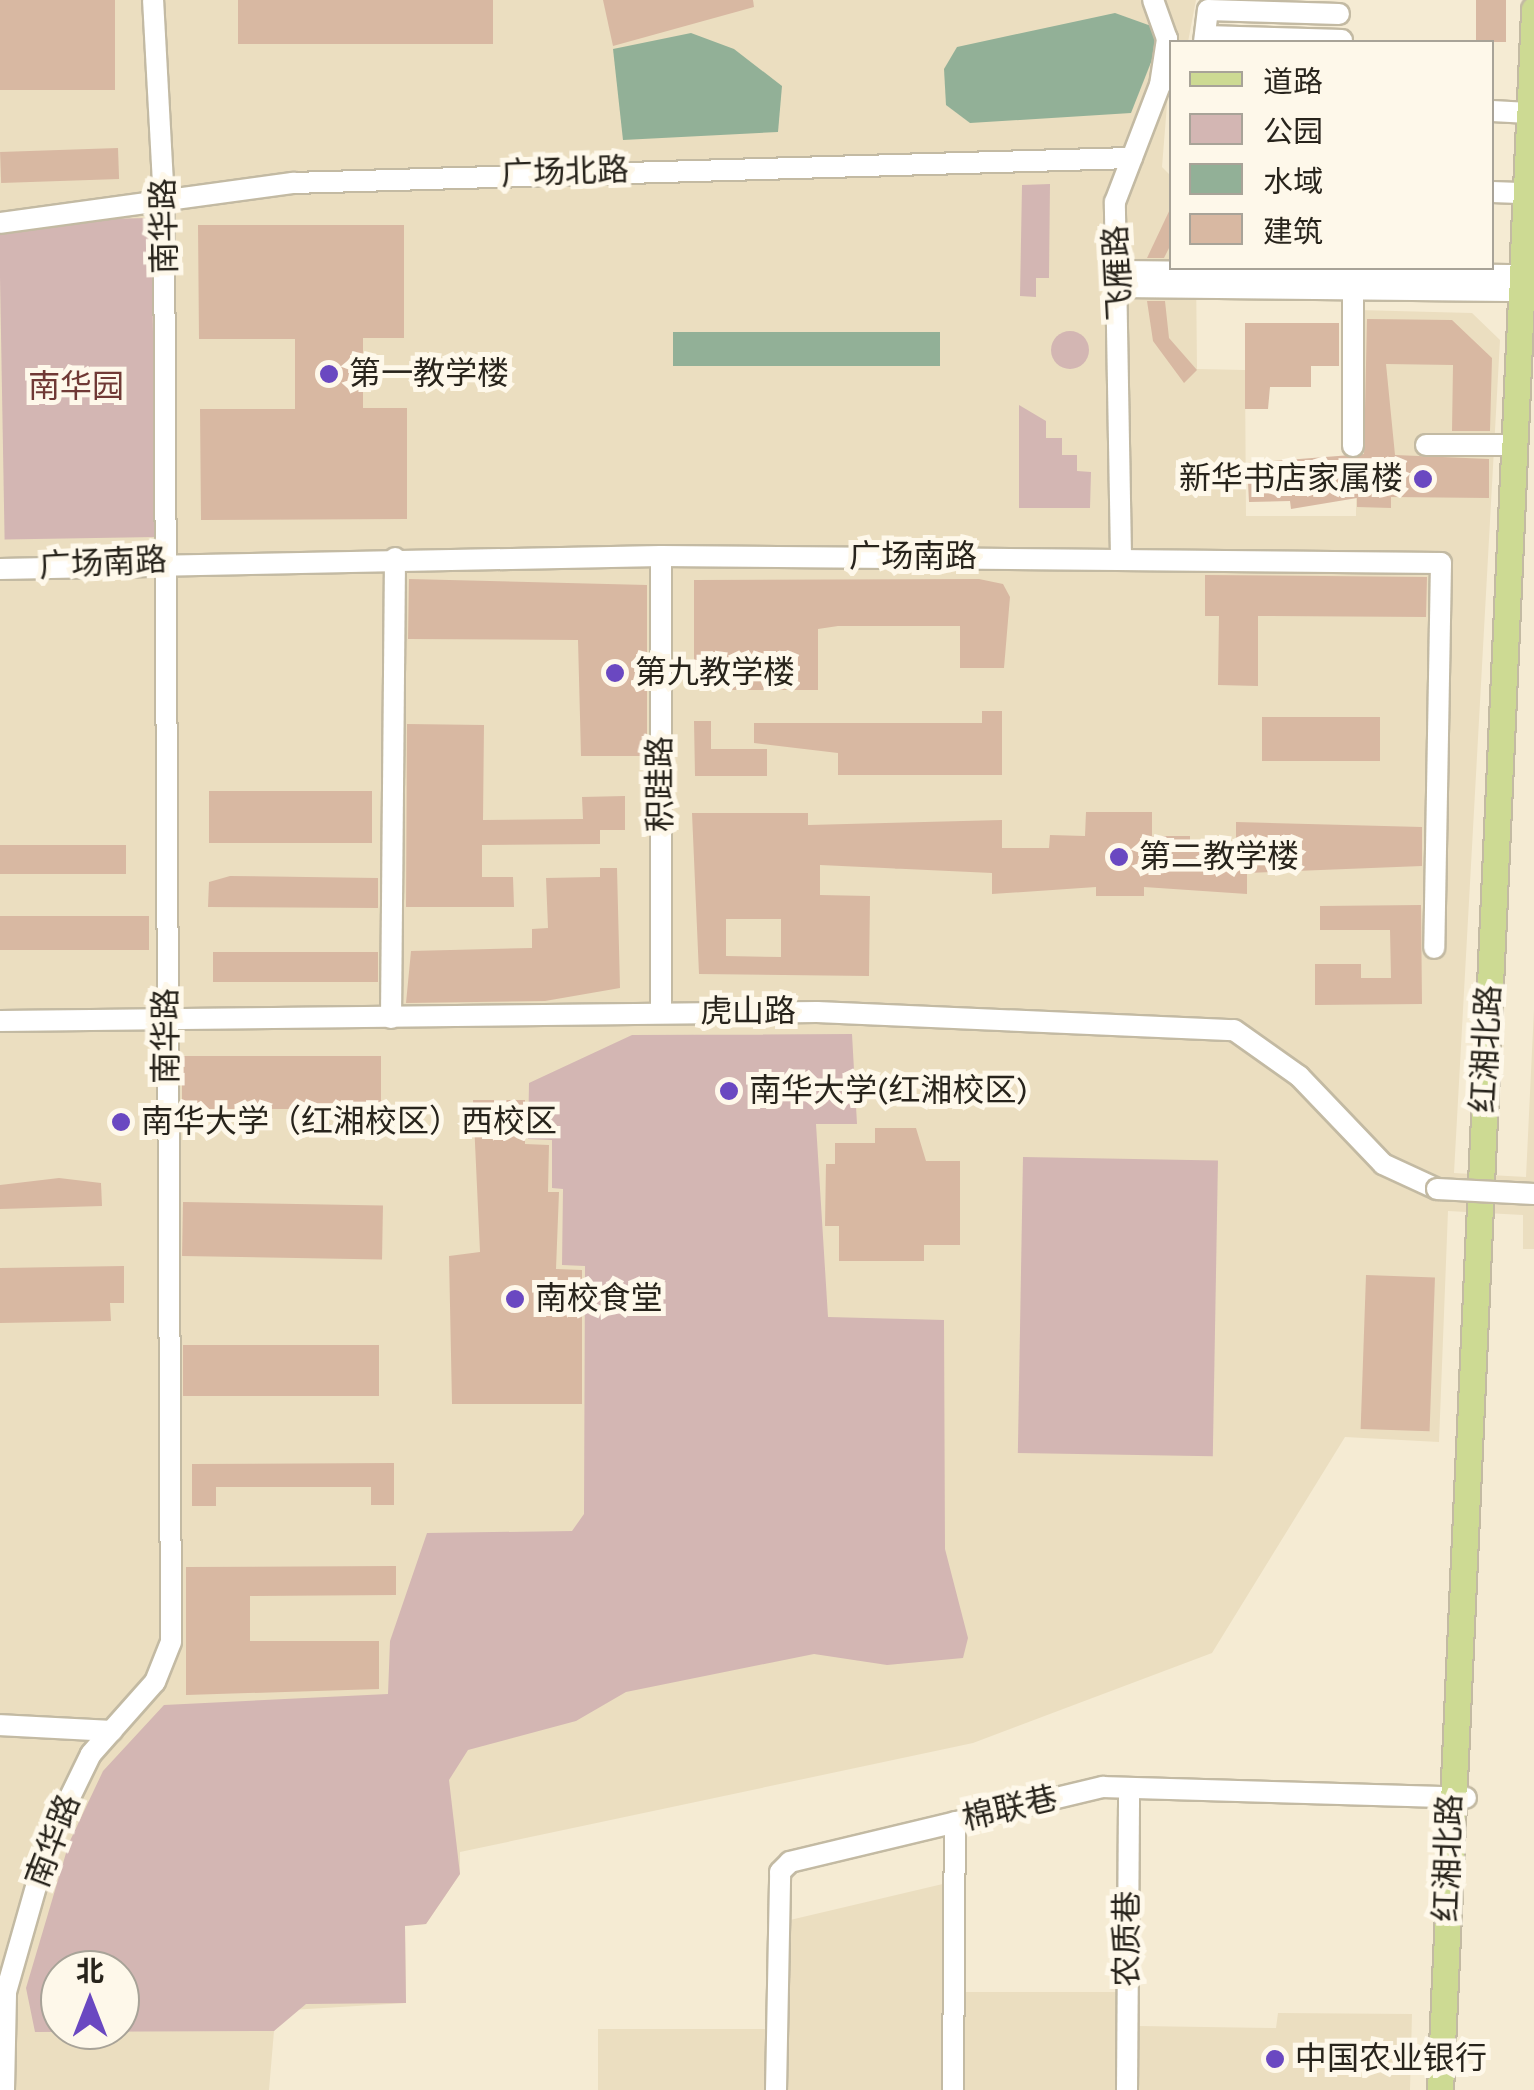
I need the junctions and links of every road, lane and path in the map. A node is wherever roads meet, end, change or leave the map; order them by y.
1 (154, 0) edge
2 (1153, 0) edge
3 (1340, 7) edge
4 (1534, 9) edge
5 (1204, 39) edge
6 (1273, 40) edge
7 (1342, 40) edge
8 (1494, 111) edge
9 (1530, 113) junction
10 (1132, 158) junction
11 (1494, 192) edge
12 (1526, 193) junction
13 (164, 202) junction
14 (0, 223) edge
15 (1292, 276) edge
16 (1120, 279) junction
17 (1353, 281) junction
18 (1528, 283) edge
19 (1534, 394) edge
20 (1426, 445) dead end
21 (1515, 445) junction
22 (1353, 446) dead end
23 (662, 556) junction
24 (1121, 557) junction
25 (395, 558) junction
26 (168, 560) junction
27 (0, 569) edge
28 (1434, 948) dead end
29 (662, 1013) junction
30 (167, 1018) junction
31 (391, 1018) junction
32 (0, 1020) edge
33 (1534, 1194) edge
34 (0, 1725) edge
35 (112, 1731) junction
36 (1129, 1788) junction
37 (1459, 1798) junction
38 (955, 1822) junction
39 (3, 2083) edge
40 (776, 2090) edge
41 (953, 2090) edge
42 (1127, 2090) edge
43 (1440, 2090) edge
44 (1454, 2090) edge

1 - 13 street, 南华路
2 - 10 street, 飞雁路
3 - 5 street
3 - 7 street
4 - 9 main road, 红湘北路
5 - 6 street
8 - 9 street
9 - 12 main road, 红湘北路
10 - 13 street, 广场北路
10 - 16 street, 飞雁路
11 - 12 street
12 - 18 main road, 红湘北路
13 - 14 street, 广场北路
13 - 26 street, 南华路
15 - 16 street
15 - 17 street
16 - 24 street, 飞雁路
17 - 18 street
17 - 22 street
18 - 21 main road, 红湘北路
19 - 37 main road, 红湘北路
20 - 21 street
21 - 37 main road, 红湘北路
23 - 24 street, 广场南路
23 - 25 street, 广场南路
23 - 29 street, 积跬路
24 - 28 street, 广场南路
25 - 26 street, 广场南路
25 - 31 street
26 - 27 street, 广场南路
26 - 30 street, 南华路
29 - 31 street, 虎山路
29 - 33 street, 虎山路, bridge
30 - 31 street, 虎山路
30 - 32 street, 虎山路
30 - 35 street, 南华路
34 - 35 street
35 - 39 street, 南华路
36 - 37 street, 棉联巷
36 - 38 street, 棉联巷
36 - 42 street, 农质巷
37 - 43 main road, 红湘北路
37 - 44 main road, 红湘北路
38 - 40 street, 棉联巷
38 - 41 street

